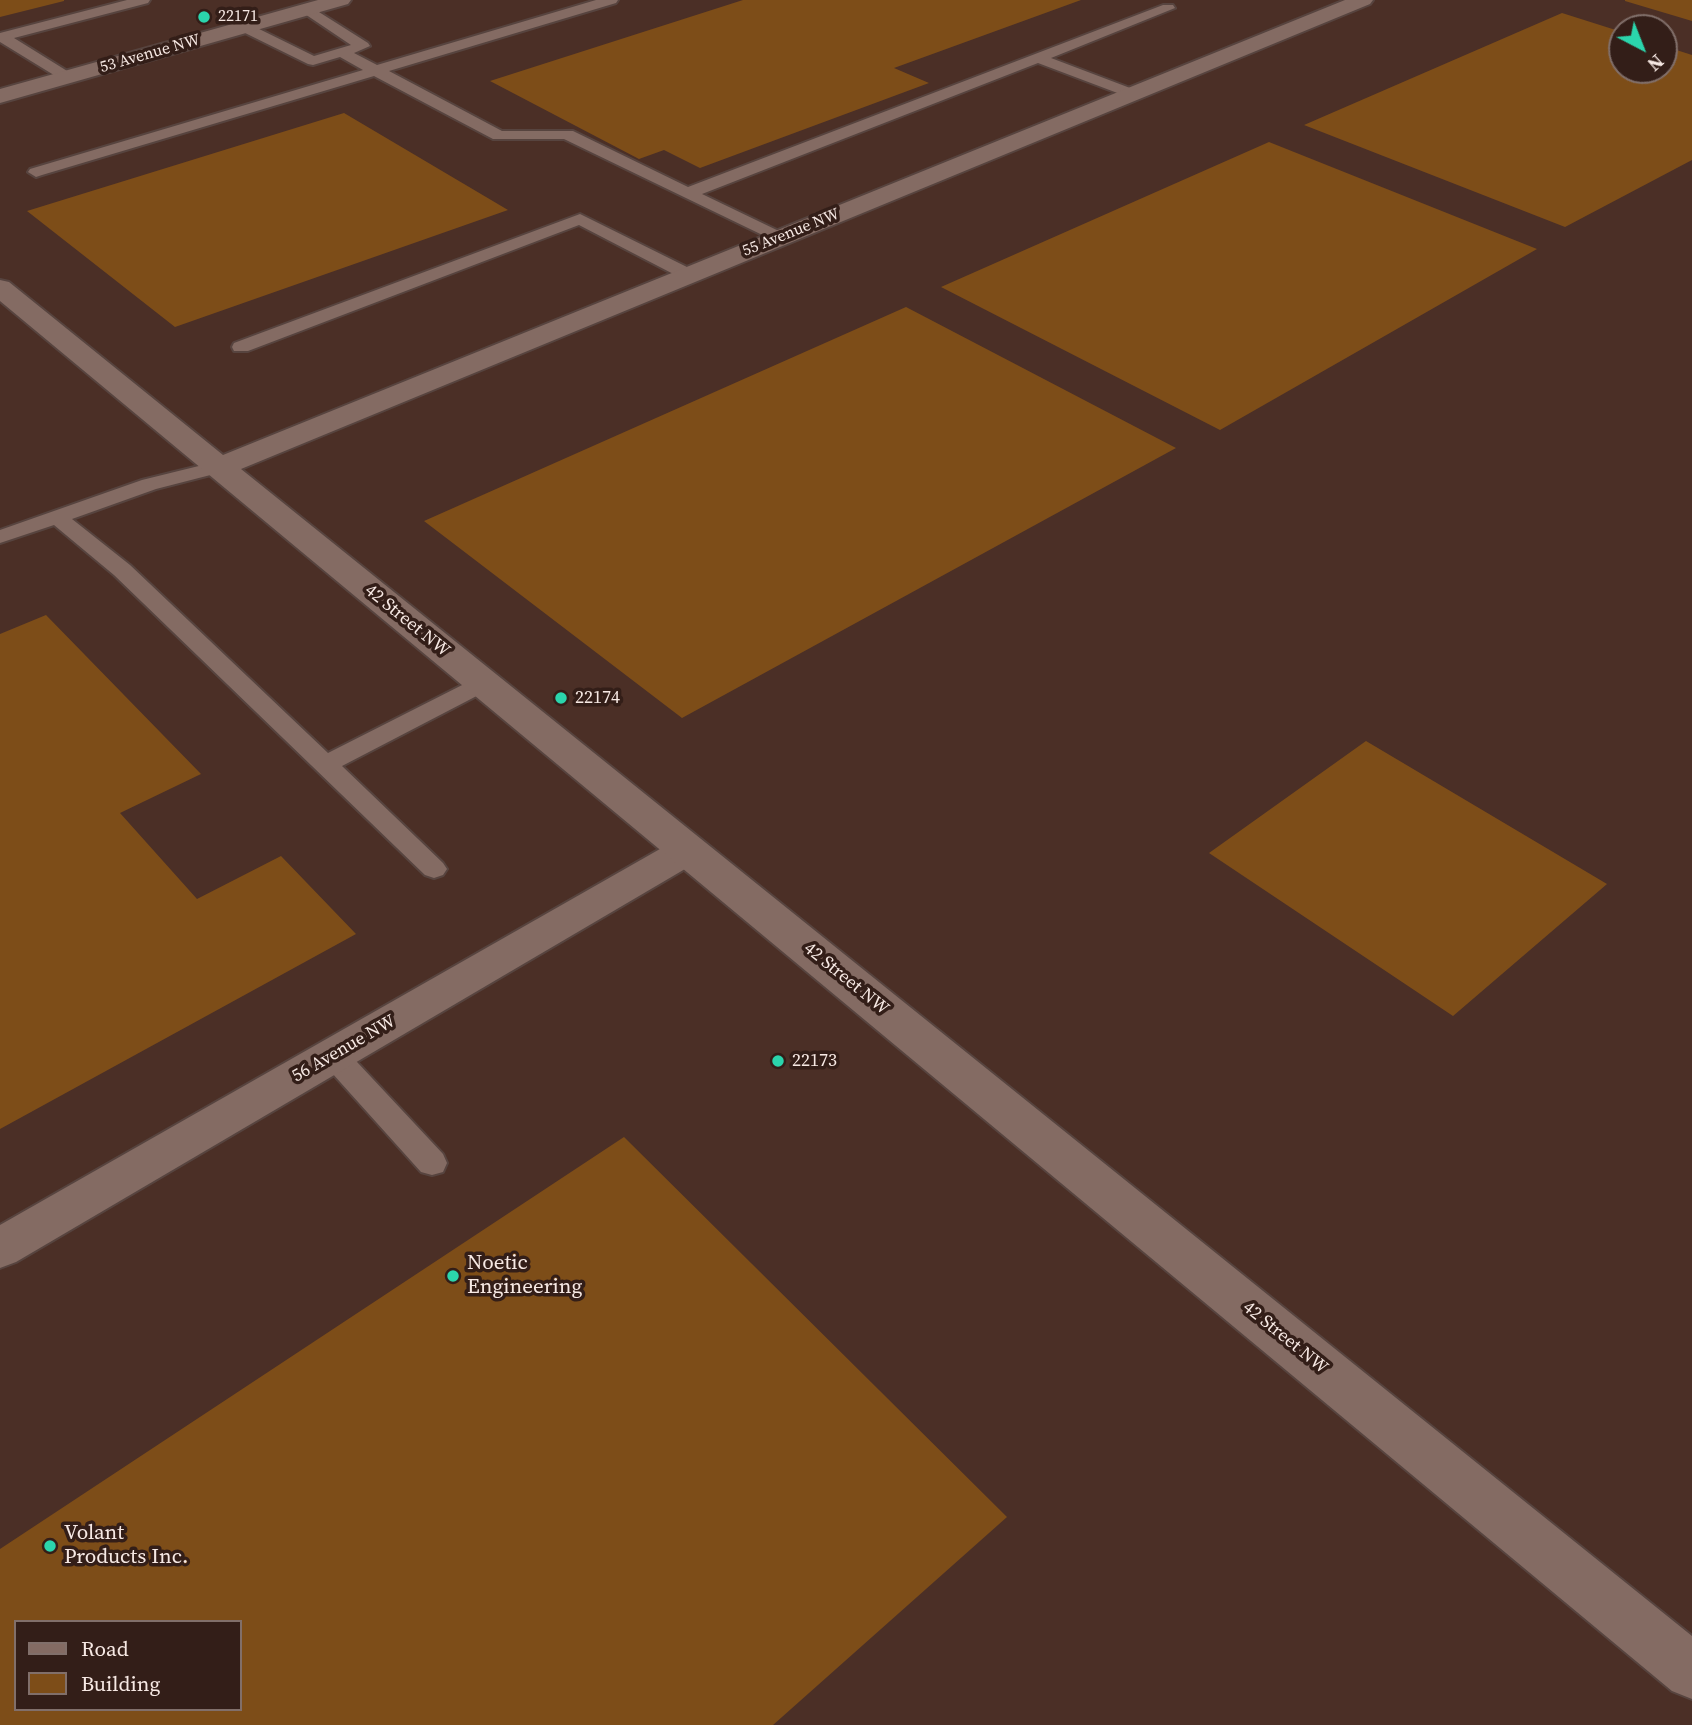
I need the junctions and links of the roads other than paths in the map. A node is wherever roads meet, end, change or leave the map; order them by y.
1 (143, 0) edge
2 (341, 0) edge
3 (611, 0) edge
4 (1363, 0) edge
5 (1168, 8) dead end
6 (306, 10) junction
7 (244, 27) junction
8 (1, 37) edge
9 (341, 52) junction
10 (1037, 58) junction
11 (377, 71) junction
12 (67, 77) junction
13 (1133, 94) junction
14 (0, 96) edge
15 (36, 172) dead end
16 (688, 193) junction
17 (779, 238) junction
18 (689, 275) junction
19 (0, 288) edge
20 (241, 347) dead end
21 (219, 467) junction
22 (56, 516) junction
23 (0, 537) edge
24 (484, 683) junction
25 (324, 765) junction
26 (688, 850) junction
27 (434, 869) dead end
28 (333, 1055) junction
29 (432, 1163) dead end
30 (0, 1248) edge
31 (1692, 1671) edge

1 - 8 lane
2 - 6 street, 53 Avenue NW
3 - 11 lane
4 - 13 street, 55 Avenue NW
5 - 10 lane
6 - 7 street, 53 Avenue NW
6 - 9 lane
7 - 9 lane
7 - 12 street, 53 Avenue NW
8 - 12 lane
9 - 11 lane
10 - 13 lane
10 - 16 lane
11 - 15 lane
11 - 16 lane
12 - 14 street, 53 Avenue NW
13 - 17 street, 55 Avenue NW
16 - 17 lane
17 - 18 street, 55 Avenue NW
18 - 20 lane
18 - 21 street, 55 Avenue NW
19 - 21 street, 42 Street NW
21 - 22 lane
21 - 24 street, 42 Street NW
22 - 23 lane
22 - 25 lane
24 - 25 lane
24 - 26 street, 42 Street NW
25 - 27 lane
26 - 28 street, 56 Avenue NW
26 - 31 street, 42 Street NW
28 - 29 lane
28 - 30 street, 56 Avenue NW

